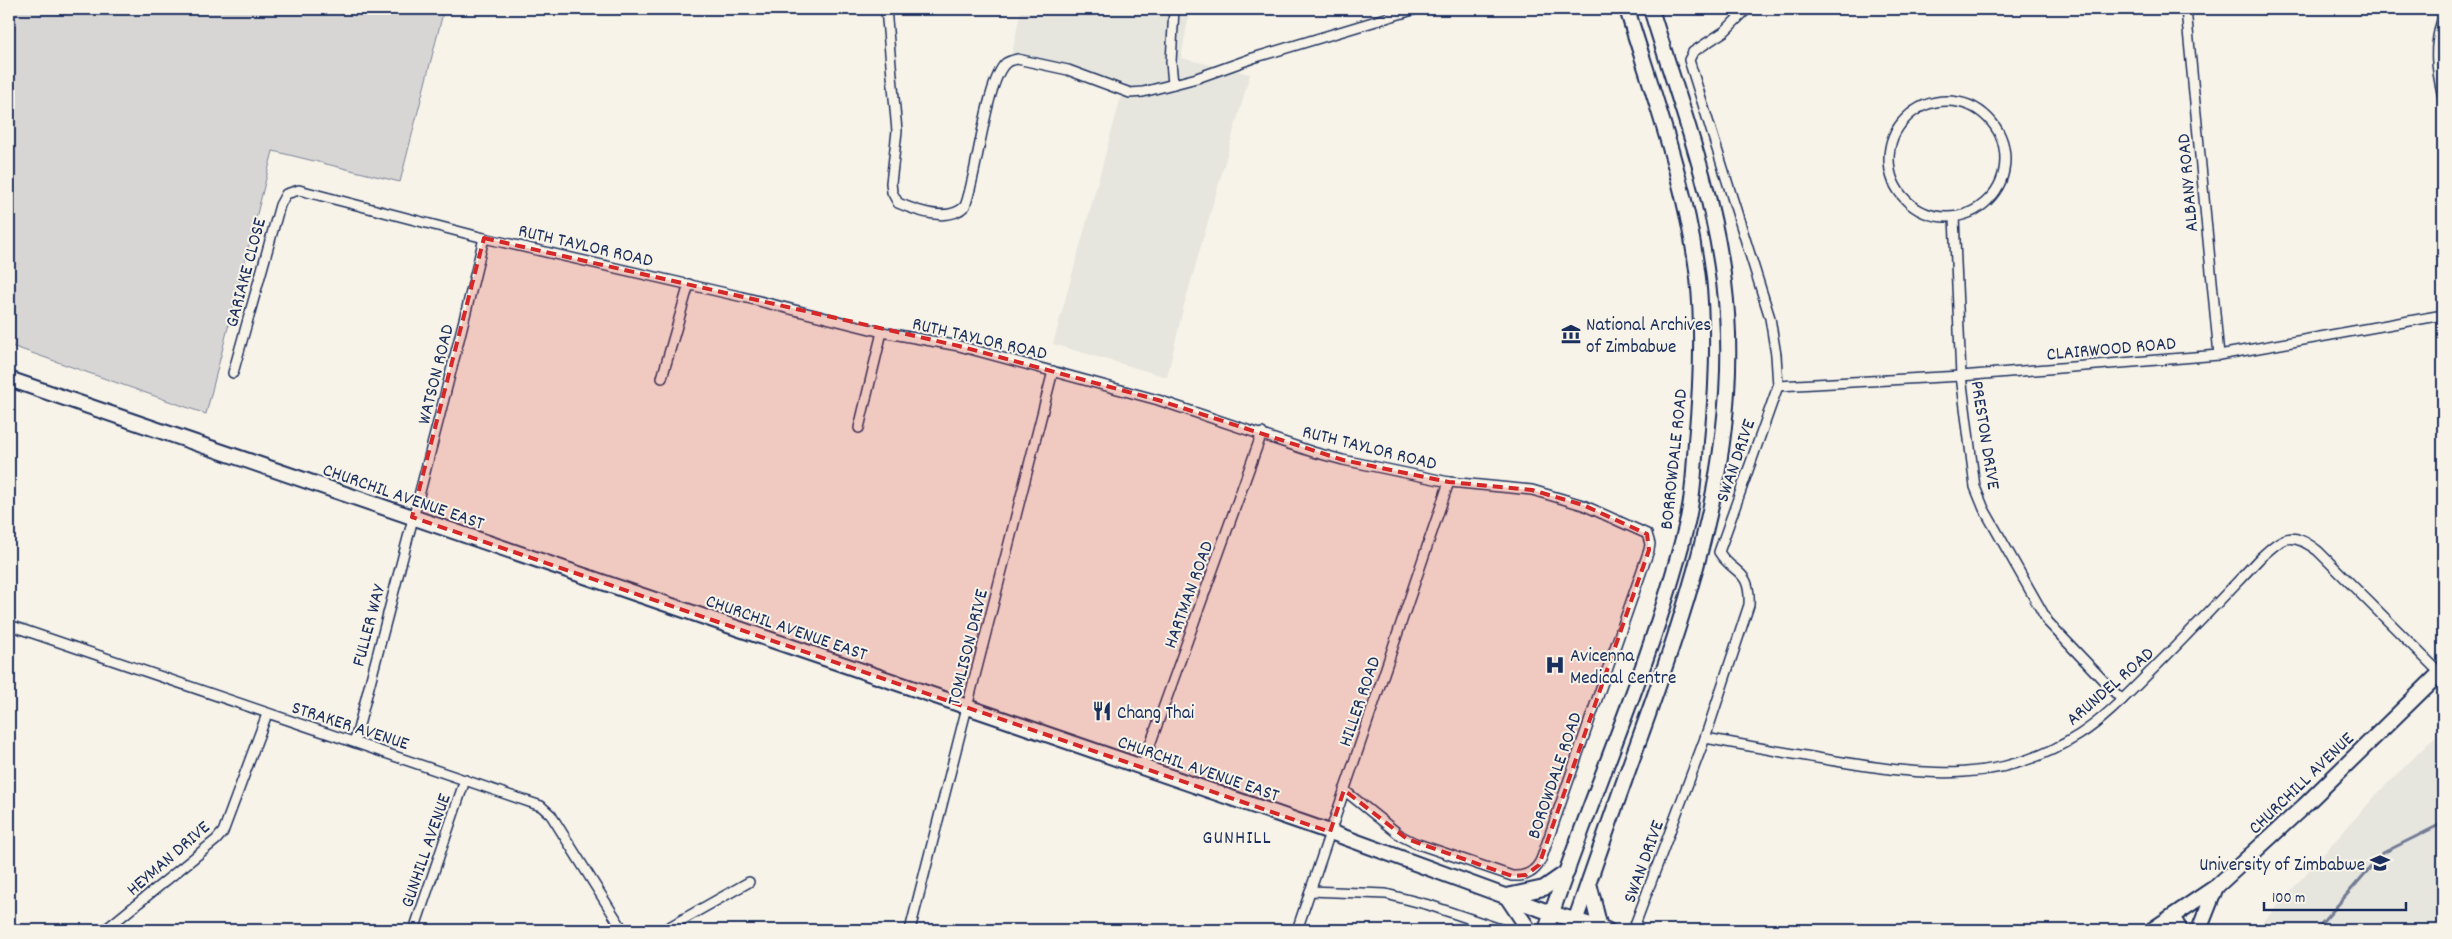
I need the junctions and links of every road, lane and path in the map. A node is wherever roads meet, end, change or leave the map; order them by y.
1 (886, 9) edge
2 (1174, 9) edge
3 (1416, 9) edge
4 (1627, 9) edge
5 (1651, 9) edge
6 (1747, 9) edge
7 (2186, 9) edge
8 (2443, 17) edge
9 (1173, 84) junction
10 (2443, 97) edge
11 (299, 190) joint
12 (1954, 217) junction
13 (484, 238) junction
14 (689, 284) junction
15 (2443, 315) edge
16 (882, 332) junction
17 (2219, 354) junction
18 (1053, 371) junction
19 (233, 374) dead end
20 (1961, 376) junction
21 (662, 378) dead end
22 (9, 379) edge
23 (1778, 386) junction
24 (859, 428) dead end
25 (1262, 433) junction
26 (1449, 482) junction
27 (412, 517) junction
28 (1646, 534) joint
29 (9, 625) edge
30 (2442, 671) edge
31 (2122, 700) junction
32 (968, 707) junction
33 (267, 714) junction
34 (1704, 738) junction
35 (355, 741) junction
36 (1142, 767) junction
37 (465, 780) junction
38 (1344, 790) junction
39 (1330, 832) junction
40 (1568, 871) junction
41 (1588, 881) junction
42 (749, 882) dead end
43 (2216, 886) junction
44 (1310, 891) junction
45 (1506, 896) junction
46 (1551, 913) junction
47 (2173, 918) junction
48 (1574, 925) edge
49 (1603, 929) edge
50 (105, 930) edge
51 (414, 930) edge
52 (624, 930) edge
53 (664, 930) edge
54 (910, 930) edge
55 (1297, 930) edge
56 (1503, 930) edge
57 (1529, 930) edge
58 (1546, 930) edge
59 (1633, 930) edge
60 (2152, 930) edge
61 (2180, 930) edge
62 (2200, 930) edge

1 - 9 street
2 - 9 street
3 - 9 street
4 - 40 main road, BORROWDALE ROAD
5 - 41 main road
6 - 23 street, SWAN DRIVE
7 - 17 street, ALBANY ROAD
8 - 10 street
11 - 13 street, RUTH TAYLOR ROAD
11 - 19 street, GARIAKE CLOSE
12 - 12 street
12 - 20 street, PRESTON DRIVE
13 - 14 street, RUTH TAYLOR ROAD
13 - 27 street, WATSON ROAD
14 - 16 street, RUTH TAYLOR ROAD
14 - 21 street
15 - 17 street, CLAIRWOOD ROAD
16 - 18 street, RUTH TAYLOR ROAD
16 - 24 street
17 - 20 street, CLAIRWOOD ROAD
18 - 25 street, RUTH TAYLOR ROAD
18 - 32 street, TOMLISON DRIVE
20 - 23 street, CLAIRWOOD ROAD
20 - 31 street, PRESTON DRIVE
22 - 27 main road, CHURCHIL AVENUE EAST
23 - 34 street, SWAN DRIVE
25 - 26 street, RUTH TAYLOR ROAD
25 - 36 street, HARTMAN ROAD
26 - 28 street, RUTH TAYLOR ROAD
26 - 38 street, HILLER ROAD
27 - 32 main road, CHURCHIL AVENUE EAST
27 - 35 street, FULLER WAY
28 - 38 street, BOROWDALE ROAD
29 - 33 street, STRAKER AVENUE
30 - 31 street, ARUNDEL ROAD
30 - 43 main road, CHURCHILL AVENUE
31 - 34 street, ARUNDEL ROAD
32 - 36 main road, CHURCHIL AVENUE EAST
32 - 54 street, TOMLISON DRIVE
33 - 35 street, STRAKER AVENUE
33 - 50 street, HEYMAN DRIVE
34 - 59 street, SWAN DRIVE
35 - 37 street, STRAKER AVENUE
36 - 39 main road, CHURCHIL AVENUE EAST
37 - 51 street, GUNHILL AVENUE
37 - 52 street, STRAKER AVENUE
38 - 39 street, HILLER ROAD
39 - 44 street, HILLER ROAD
39 - 45 main road, CHURCHIL AVENUE EAST
40 - 45 main road
40 - 46 main road, BORROWDALE ROAD
41 - 48 main road
41 - 49 main road
42 - 53 street
43 - 47 main road, CHURCHILL AVENUE
43 - 62 main road
44 - 55 street, HILLER ROAD
44 - 56 street
45 - 46 main road, CHURCHIL AVENUE EAST
45 - 57 main road
46 - 48 main road
46 - 58 main road, BORROWDALE ROAD
47 - 60 main road, CHURCHILL AVENUE
47 - 61 main road
48 - 49 main road

